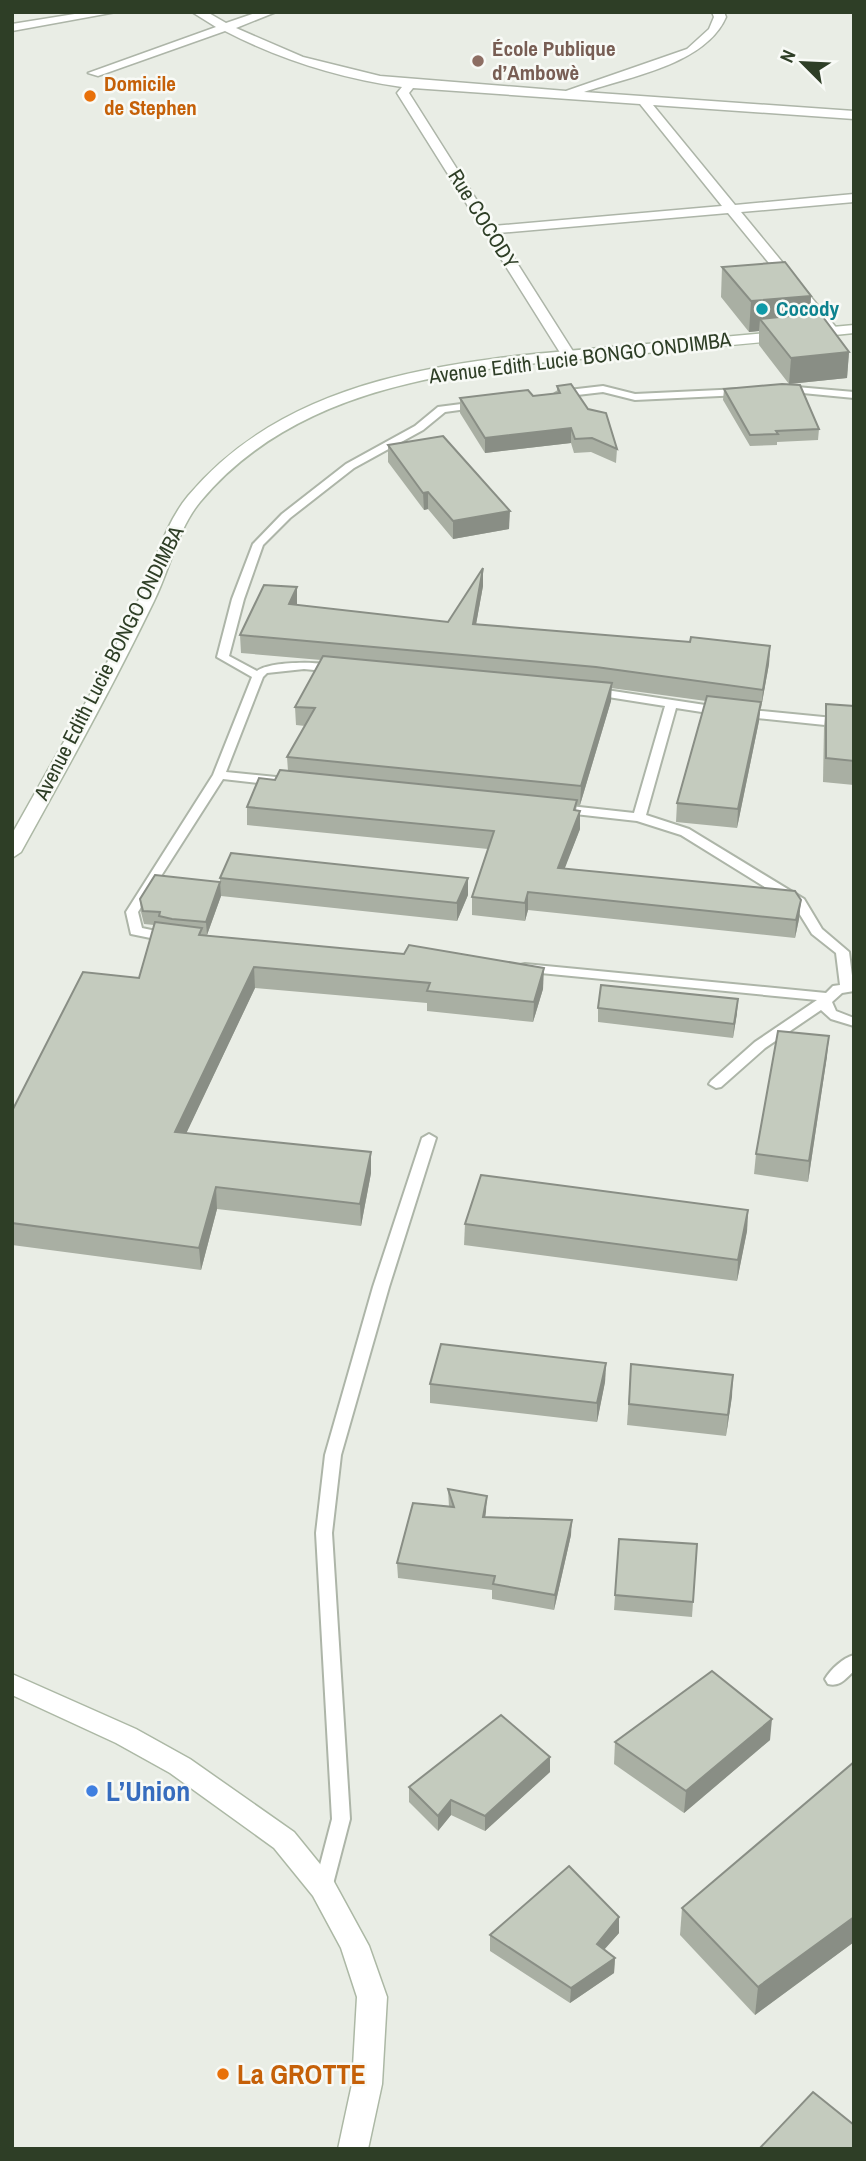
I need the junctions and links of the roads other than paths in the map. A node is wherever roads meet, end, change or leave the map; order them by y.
1 (110, 12) edge
2 (198, 12) edge
3 (270, 12) edge
4 (718, 12) edge
5 (12, 28) edge
6 (227, 30) junction
7 (94, 73) dead end
8 (410, 84) junction
9 (566, 94) junction
10 (644, 102) junction
11 (854, 115) edge
12 (854, 198) edge
13 (732, 209) junction
14 (490, 230) junction
15 (854, 329) edge
16 (832, 331) junction
17 (569, 356) junction
18 (777, 389) edge
19 (751, 391) edge
20 (854, 395) edge
21 (550, 396) edge
22 (496, 402) edge
23 (343, 670) edge
24 (258, 676) junction
25 (582, 691) edge
26 (671, 705) junction
27 (854, 723) edge
28 (219, 775) junction
29 (287, 782) edge
30 (545, 808) edge
31 (639, 817) junction
32 (12, 852) edge
33 (185, 940) edge
34 (516, 967) edge
35 (850, 987) edge
36 (826, 999) junction
37 (854, 1023) edge
38 (716, 1084) dead end
39 (429, 1139) dead end
40 (854, 1661) edge
41 (834, 1679) dead end
42 (12, 1684) edge
43 (323, 1888) junction
44 (354, 2149) edge

1 - 5 street
2 - 6 street
3 - 6 street
4 - 9 street
6 - 7 street
6 - 8 street
8 - 9 street
8 - 14 street, Rue COCODY
9 - 10 street
10 - 11 street
10 - 13 street
12 - 13 street
13 - 14 street
13 - 16 street
14 - 17 street, Rue COCODY
15 - 16 street, Avenue Edith Lucie BONGO ONDIMBA
16 - 17 street, Avenue Edith Lucie BONGO ONDIMBA
17 - 32 street, Avenue Edith Lucie BONGO ONDIMBA
18 - 20 lane
19 - 21 lane
22 - 24 lane
23 - 24 lane
24 - 28 lane
25 - 26 lane
26 - 27 lane
26 - 31 lane
28 - 29 lane
28 - 33 lane
30 - 31 lane
31 - 35 lane
34 - 36 lane
35 - 36 lane
36 - 37 lane
36 - 38 lane
39 - 43 lane
40 - 41 lane
42 - 43 street
43 - 44 street

